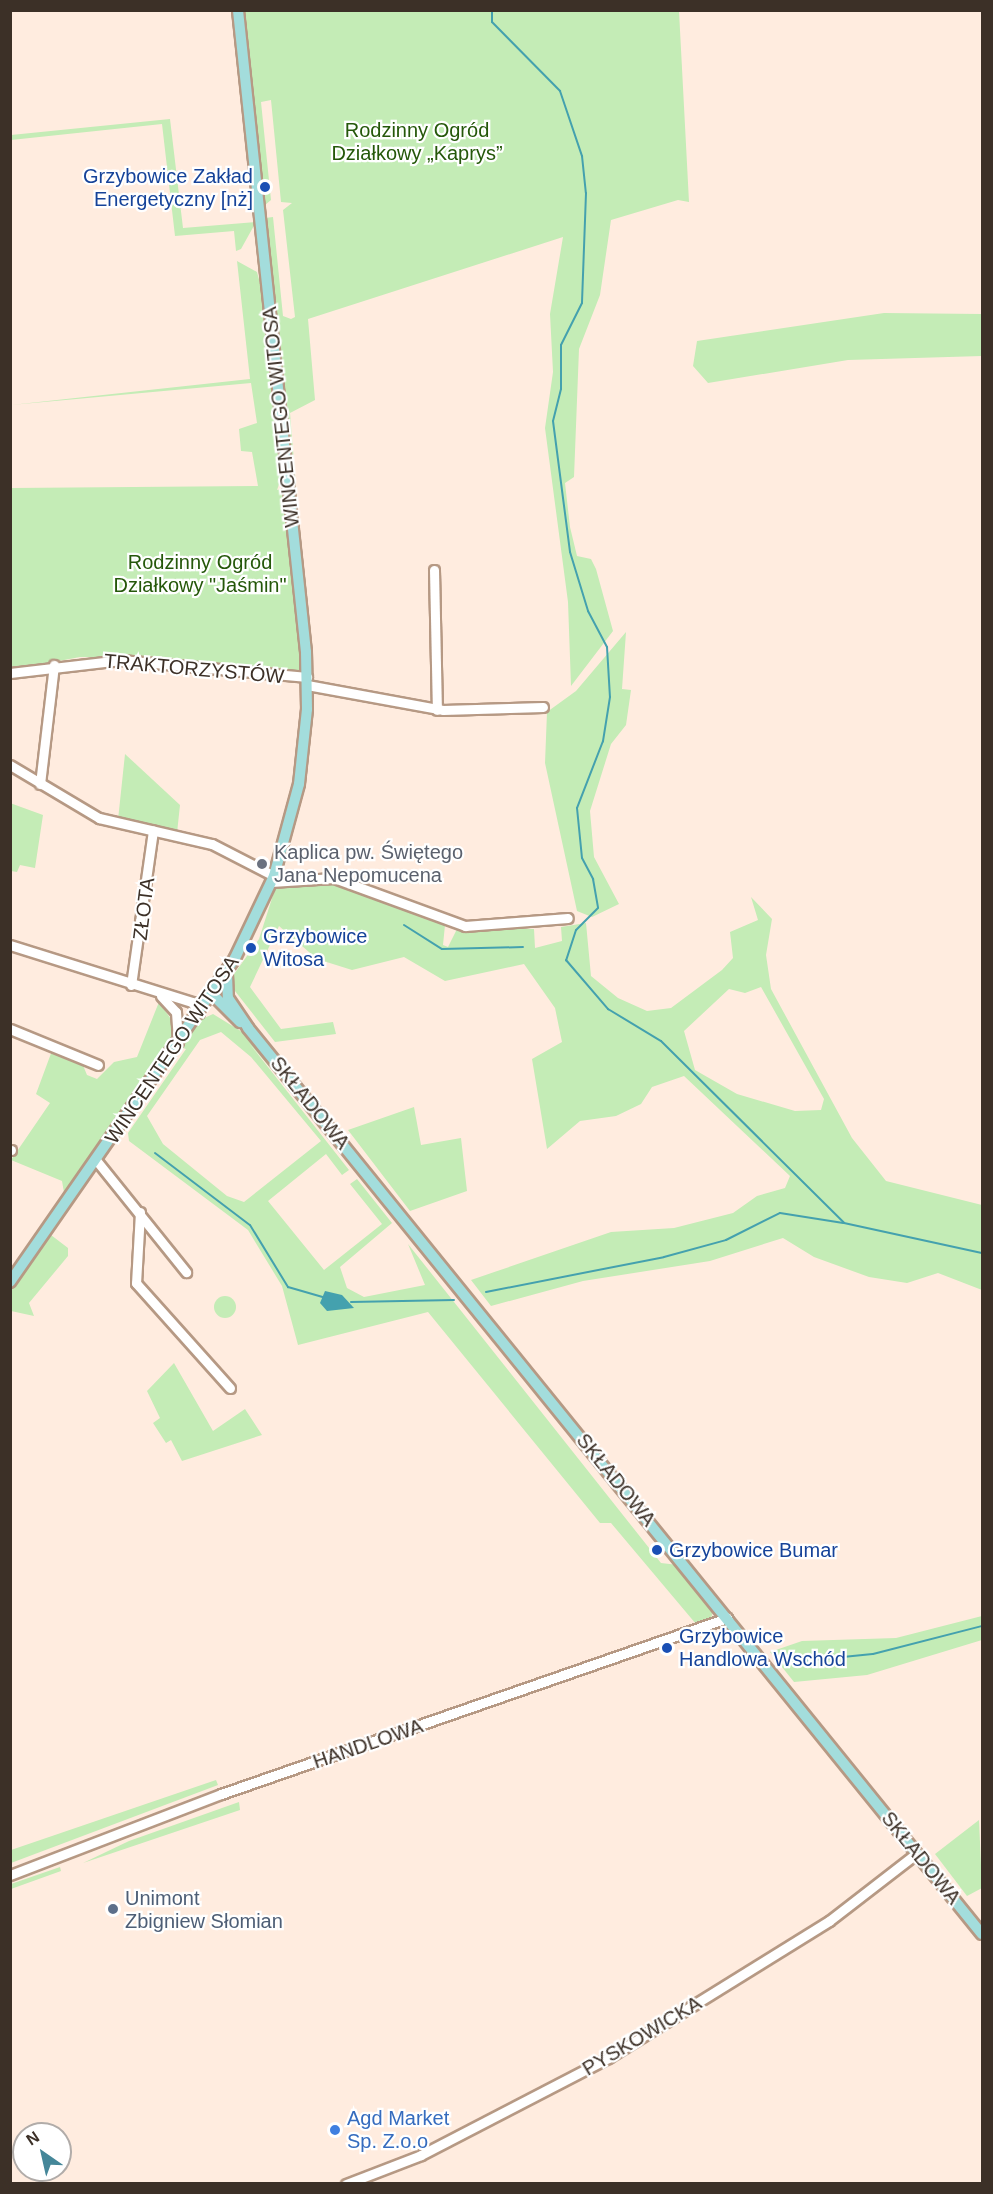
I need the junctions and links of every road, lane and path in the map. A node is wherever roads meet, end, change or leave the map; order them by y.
1 (238, 10) edge
2 (434, 570) dead end
3 (54, 665) junction
4 (10, 673) edge
5 (307, 681) junction
6 (543, 707) dead end
7 (437, 710) junction
8 (10, 765) edge
9 (40, 784) junction
10 (153, 831) junction
11 (273, 879) junction
12 (568, 918) dead end
13 (10, 945) edge
14 (227, 972) junction
15 (131, 985) junction
16 (156, 993) junction
17 (212, 994) junction
18 (187, 1001) junction
19 (233, 1012) junction
20 (199, 1013) junction
21 (177, 1017) junction
22 (192, 1024) junction
23 (10, 1029) edge
24 (176, 1047) junction
25 (99, 1065) dead end
26 (96, 1160) junction
27 (140, 1212) junction
28 (186, 1272) dead end
29 (10, 1282) edge
30 (230, 1389) dead end
31 (727, 1618) junction
32 (917, 1852) junction
33 (10, 1875) edge
34 (982, 1934) edge
35 (346, 2184) edge

1 - 5 main road, WINCENTEGO WITOSA
2 - 7 street
3 - 4 street, TRAKTORZYSTÓW
3 - 5 street, TRAKTORZYSTÓW
3 - 9 street
5 - 7 street, TRAKTORZYSTÓW
5 - 11 main road, WINCENTEGO WITOSA
6 - 7 street, TRAKTORZYSTÓW
8 - 9 street
9 - 10 street
10 - 11 street
10 - 15 street, ZŁOTA
11 - 12 street
11 - 14 main road, WINCENTEGO WITOSA
13 - 15 street
14 - 17 main road, WINCENTEGO WITOSA
14 - 19 main road, SKŁADOWA
15 - 16 street
16 - 18 street
16 - 21 street
17 - 18 street
17 - 19 main road, SKŁADOWA
17 - 20 main road, WINCENTEGO WITOSA
18 - 20 street
19 - 22 main road
19 - 31 main road, SKŁADOWA
20 - 22 main road, WINCENTEGO WITOSA
21 - 22 street
21 - 24 street
22 - 24 main road, WINCENTEGO WITOSA
23 - 25 street
24 - 26 main road, WINCENTEGO WITOSA
26 - 27 street
26 - 29 main road, WINCENTEGO WITOSA
27 - 28 street
27 - 30 street
31 - 32 main road, SKŁADOWA
31 - 33 street, HANDLOWA
32 - 34 main road, SKŁADOWA
32 - 35 street, PYSKOWICKA

